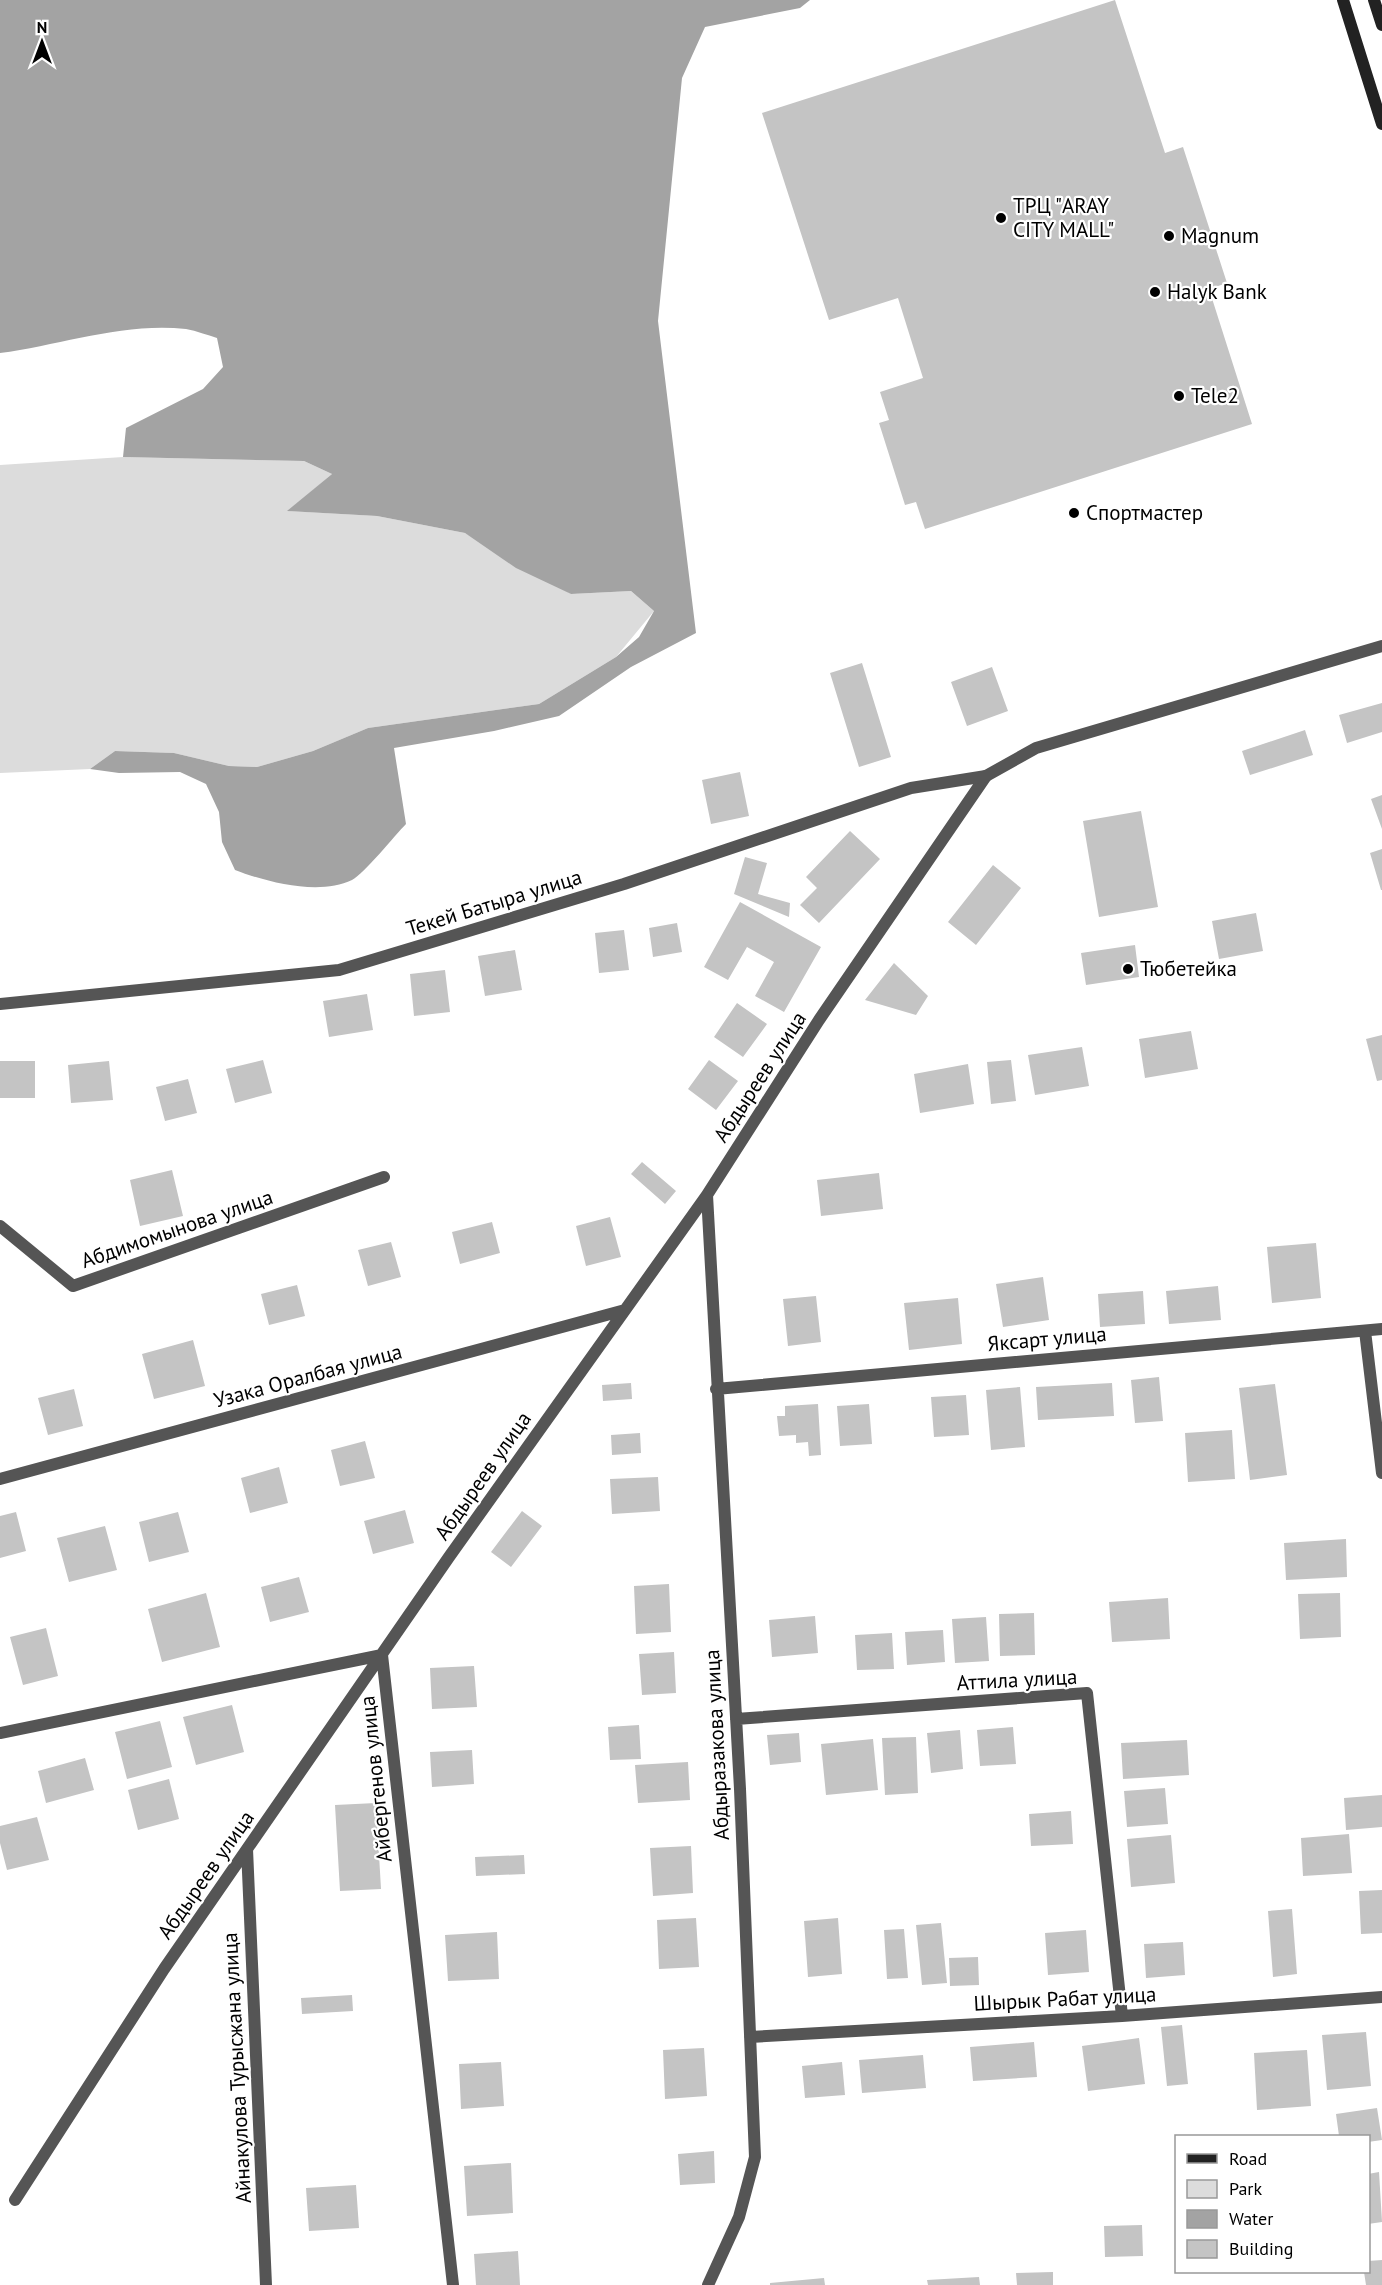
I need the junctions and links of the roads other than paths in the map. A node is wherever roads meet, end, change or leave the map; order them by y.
1 (1343, 0) edge
2 (1374, 0) edge
3 (1382, 26) edge
4 (1382, 124) edge
5 (1382, 646) edge
6 (986, 776) junction
7 (0, 1004) edge
8 (384, 1177) dead end
9 (707, 1195) junction
10 (0, 1226) edge
11 (625, 1310) junction
12 (1382, 1329) edge
13 (1365, 1330) junction
14 (716, 1389) junction
15 (1382, 1473) edge
16 (0, 1479) edge
17 (381, 1655) junction
18 (735, 1719) junction
19 (0, 1733) edge
20 (247, 1850) junction
21 (1382, 1997) edge
22 (1122, 2016) junction
23 (750, 2037) junction
24 (15, 2200) dead end
25 (266, 2285) edge
26 (453, 2285) edge
27 (708, 2285) edge

1 - 4 main road
2 - 3 main road
5 - 6 street
6 - 7 street, Текей Батыра улица
6 - 9 street, Абдыреев улица
8 - 10 street, Абдимомынова улица
9 - 11 street, Абдыреев улица
9 - 14 street, Абдыразакова улица
11 - 16 street, Узака Оралбая улица
11 - 17 street, Абдыреев улица
12 - 13 street, Яксарт улица
13 - 14 street, Яксарт улица
13 - 15 street
14 - 18 street, Абдыразакова улица
17 - 19 street
17 - 20 street, Абдыреев улица
17 - 26 street, Айбергенов улица
18 - 22 street, Аттила улица
18 - 23 street, Абдыразакова улица
20 - 24 street, Абдыреев улица
20 - 25 street, Айнакулова Турысжана улица
21 - 22 street, Шырык Рабат улица
22 - 23 street, Шырык Рабат улица
23 - 27 street, Абдыразакова улица

